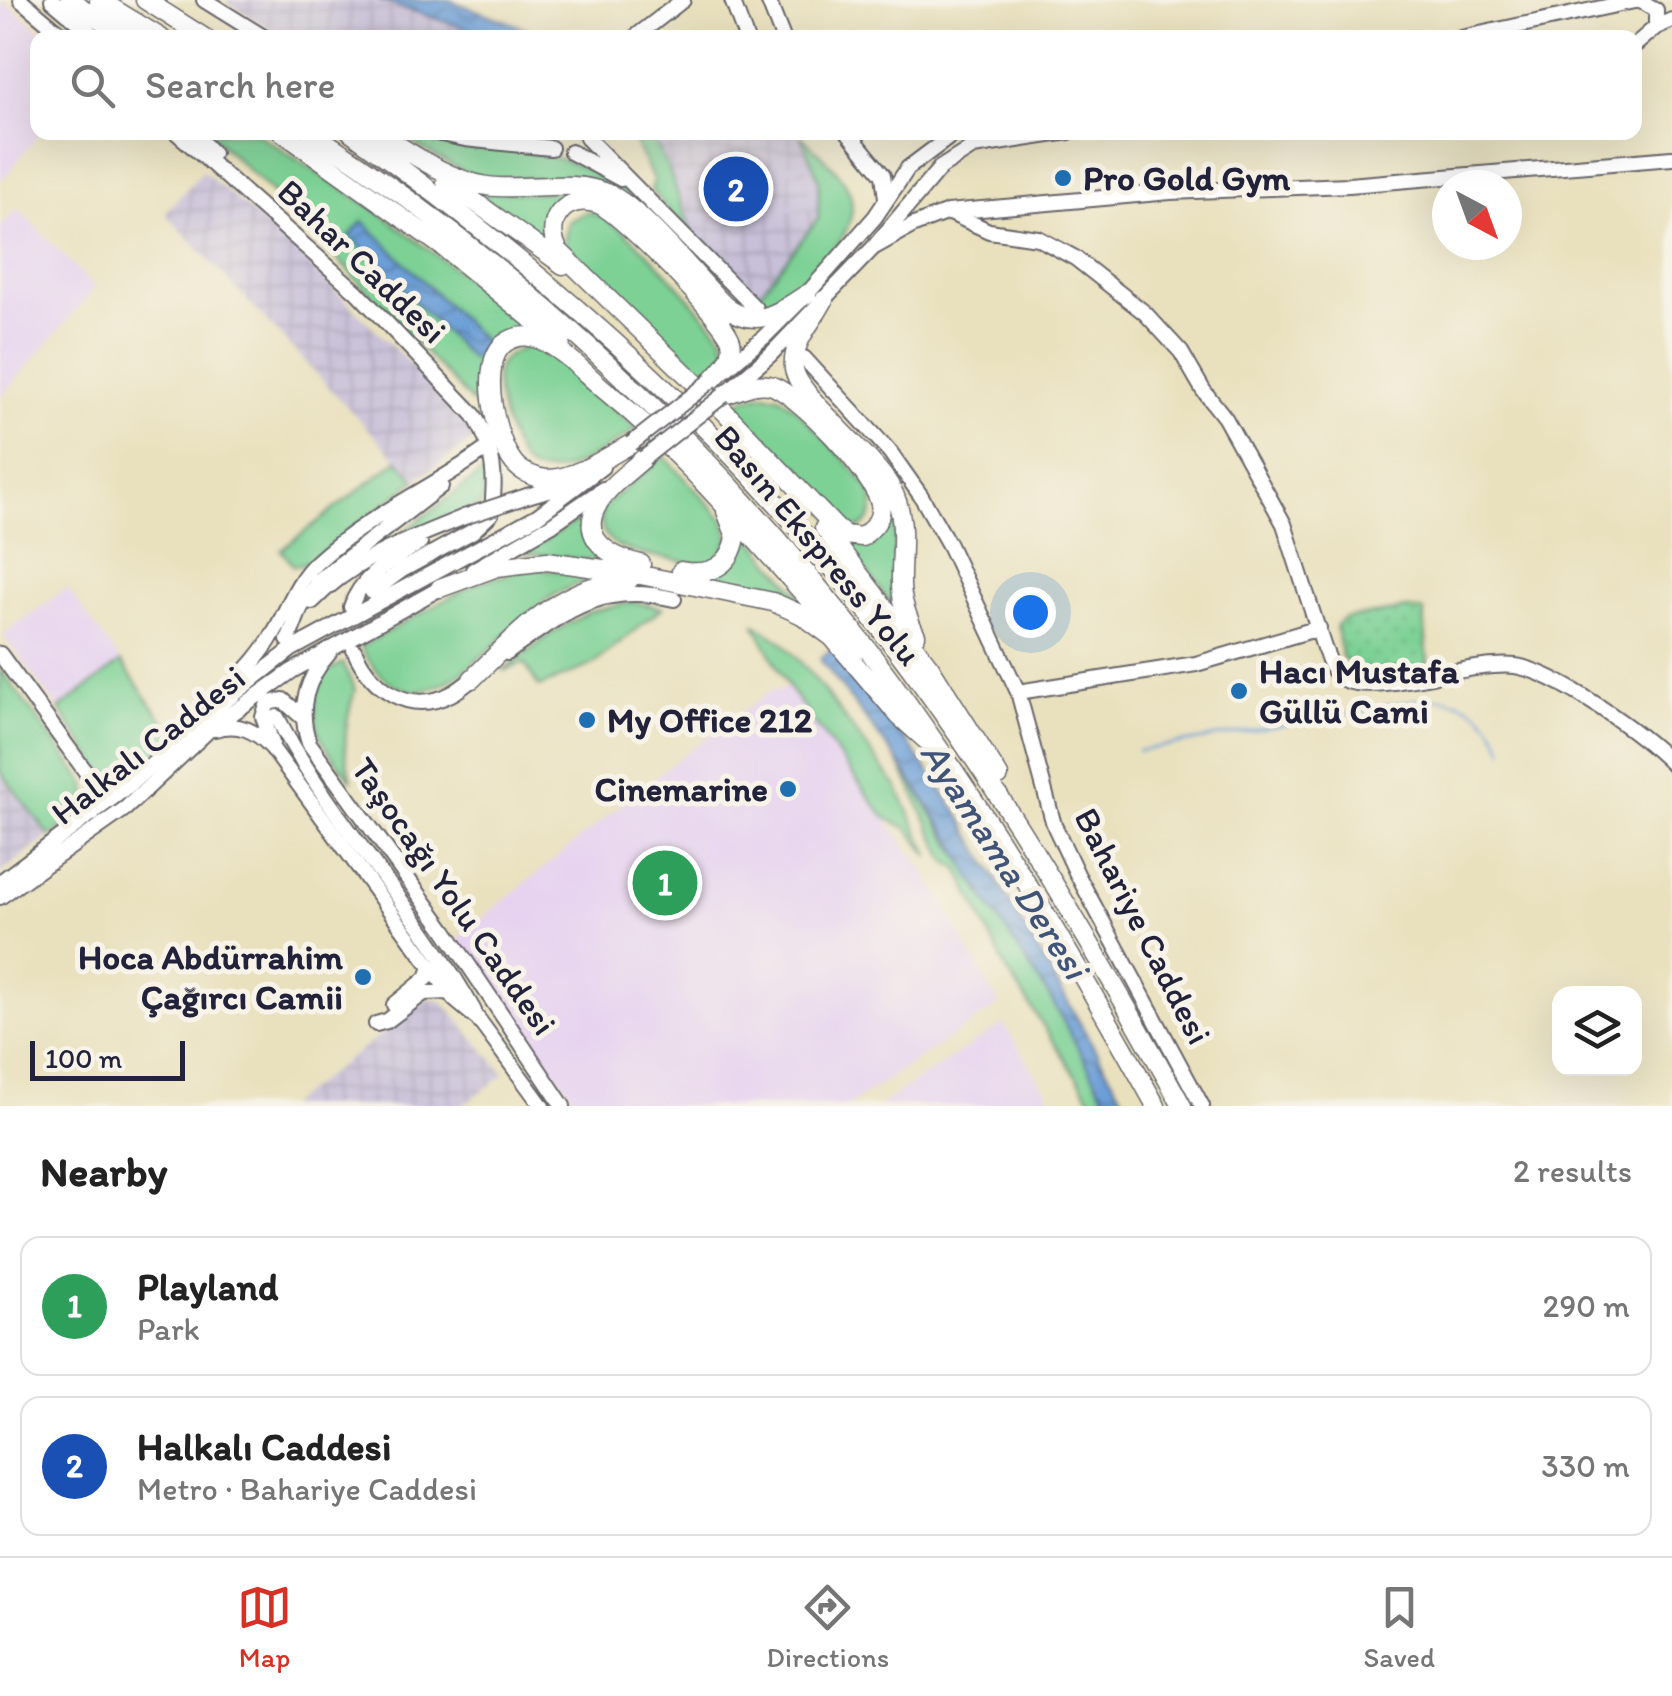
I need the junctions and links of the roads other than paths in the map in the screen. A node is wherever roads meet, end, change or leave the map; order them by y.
1 (22, 0) edge
2 (52, 0) edge
3 (69, 0) edge
4 (99, 0) edge
5 (145, 0) edge
6 (204, 0) edge
7 (768, 0) edge
8 (1638, 0) edge
9 (684, 1) edge
10 (730, 3) edge
11 (1672, 20) edge
12 (1656, 27) junction
13 (57, 30) edge
14 (88, 30) edge
15 (117, 30) edge
16 (149, 30) edge
17 (192, 30) edge
18 (253, 30) edge
19 (645, 30) edge
20 (742, 30) edge
21 (780, 30) edge
22 (1498, 30) edge
23 (1642, 39) edge
24 (185, 140) edge
25 (200, 140) edge
26 (293, 140) edge
27 (322, 140) edge
28 (363, 140) edge
29 (388, 140) edge
30 (389, 140) edge
31 (465, 140) edge
32 (548, 140) edge
33 (585, 140) edge
34 (592, 140) edge
35 (855, 140) edge
36 (945, 140) edge
37 (1011, 140) edge
38 (551, 148) junction
39 (571, 152) junction
40 (1672, 158) edge
41 (640, 188) junction
42 (885, 202) junction
43 (266, 210) junction
44 (948, 212) junction
45 (873, 248) junction
46 (815, 297) junction
47 (616, 306) junction
48 (755, 308) dead end
49 (804, 358) dead end
50 (718, 387) junction
51 (623, 404) junction
52 (489, 447) junction
53 (637, 451) junction
54 (464, 466) junction
55 (690, 469) junction
56 (598, 470) junction
57 (792, 483) junction
58 (464, 517) junction
59 (440, 588) junction
60 (672, 590) junction
61 (372, 592) dead end
62 (350, 607) dead end
63 (1319, 628) junction
64 (337, 644) junction
65 (354, 650) dead end
66 (0, 654) edge
67 (930, 667) junction
68 (887, 675) junction
69 (472, 679) joint
70 (1018, 692) junction
71 (278, 717) dead end
72 (302, 718) junction
73 (205, 725) junction
74 (940, 750) junction
75 (277, 754) junction
76 (1672, 764) edge
77 (86, 772) junction
78 (126, 788) junction
79 (93, 814) junction
80 (0, 882) edge
81 (1062, 895) junction
82 (0, 898) edge
83 (431, 967) junction
84 (448, 992) junction
85 (478, 1019) junction
86 (542, 1106) edge
87 (563, 1106) edge
88 (1156, 1106) edge
89 (1182, 1106) edge
90 (1202, 1106) edge

1 - 13 main road
2 - 14 main road
3 - 15 highway
4 - 16 highway
5 - 17 highway
6 - 18 main road
7 - 21 main road
8 - 12 main road
8 - 22 main road
9 - 19 main road
10 - 20 main road
11 - 12 main road
12 - 23 main road
24 - 43 main road, Bahar Caddesi
25 - 43 main road
26 - 51 highway
27 - 68 highway, Basın Ekspress Yolu
28 - 81 highway, Basın Ekspress Yolu
29 - 47 highway
30 - 46 highway
31 - 38 main road
32 - 38 main road
33 - 39 main road
34 - 41 main road
35 - 42 main road
36 - 42 main road
37 - 45 main road
38 - 39 main road
39 - 41 main road
40 - 44 main road
41 - 48 main road
42 - 46 main road
43 - 52 main road, Bahar Caddesi
44 - 45 main road
44 - 63 main road
45 - 46 main road
46 - 50 main road
46 - 67 highway
47 - 50 highway
47 - 57 highway
49 - 70 main road, Bahariye Caddesi
50 - 53 main road, bridge
50 - 57 highway
51 - 53 highway
51 - 55 highway
52 - 54 main road
52 - 61 main road
53 - 55 highway
53 - 56 main road, Halkalı Caddesi
53 - 59 main road, Halkalı Caddesi
54 - 58 main road
54 - 73 main road
55 - 68 highway
56 - 58 main road, bridge
56 - 73 main road, Halkalı Caddesi
57 - 67 highway
58 - 62 main road
59 - 60 highway
59 - 64 main road, Halkalı Caddesi
60 - 69 highway
60 - 74 highway
63 - 70 main road
63 - 76 main road
64 - 72 main road
64 - 73 main road, Halkalı Caddesi
65 - 69 main road
66 - 77 main road
67 - 81 highway
68 - 74 highway, Basın Ekspress Yolu
70 - 90 main road, Bahariye Caddesi
71 - 85 main road
72 - 75 main road
72 - 87 main road, Taşocağı Yolu Caddesi
73 - 75 main road
73 - 78 main road, Halkalı Caddesi
73 - 82 main road, Halkalı Caddesi
74 - 88 highway, Basın Ekspress Yolu
75 - 83 main road, Taşocağı Yolu Caddesi
77 - 78 main road
77 - 79 main road
78 - 79 main road, Halkalı Caddesi
79 - 80 main road, Halkalı Caddesi
81 - 89 highway, Basın Ekspress Yolu
83 - 84 main road, Taşocağı Yolu Caddesi
83 - 84 main road
84 - 85 main road, Taşocağı Yolu Caddesi
85 - 86 main road, Taşocağı Yolu Caddesi

